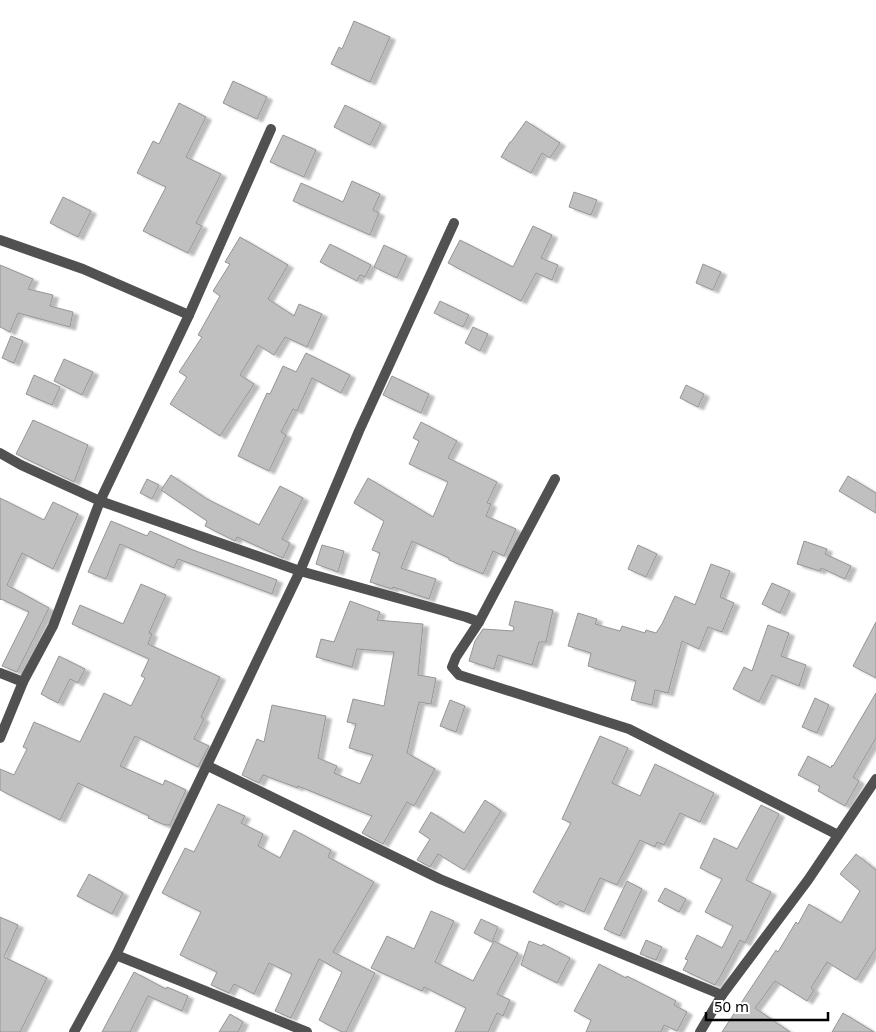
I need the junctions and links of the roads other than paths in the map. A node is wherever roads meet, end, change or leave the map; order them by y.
1 (270, 129) dead end
2 (454, 223) dead end
3 (0, 240) edge
4 (189, 316) junction
5 (0, 453) edge
6 (555, 479) dead end
7 (100, 501) junction
8 (300, 571) junction
9 (479, 622) junction
10 (0, 673) edge
11 (23, 682) junction
12 (0, 738) edge
13 (208, 766) junction
14 (876, 779) edge
15 (838, 835) junction
16 (116, 955) junction
17 (722, 995) junction
18 (74, 1032) edge
19 (307, 1032) edge
20 (700, 1032) edge

1 - 4 street
2 - 8 street
3 - 4 street
4 - 7 street
5 - 7 street
6 - 9 street
7 - 8 street
7 - 11 street
8 - 9 street
8 - 13 street
9 - 15 street
10 - 11 street
11 - 12 street
13 - 16 street
13 - 17 street
14 - 15 street
15 - 17 street
16 - 18 street
16 - 19 street
17 - 20 street

